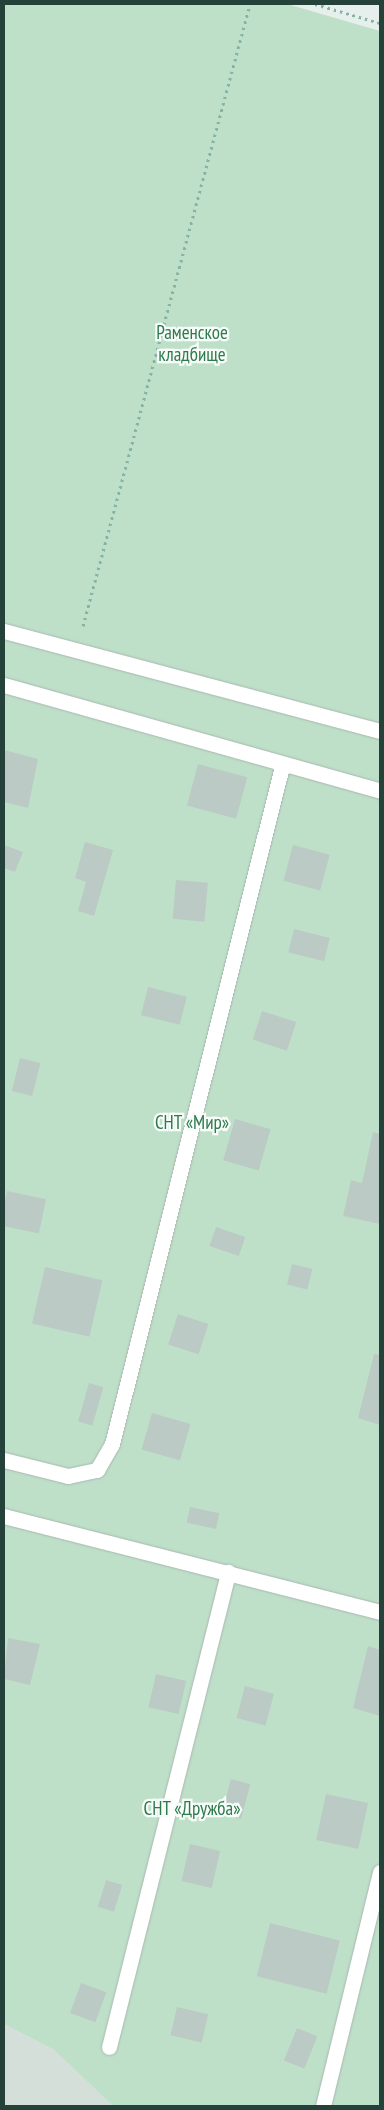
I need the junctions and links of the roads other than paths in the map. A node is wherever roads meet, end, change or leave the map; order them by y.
1 (4, 631) edge
2 (4, 685) edge
3 (380, 731) edge
4 (282, 766) junction
5 (380, 791) edge
6 (4, 1460) edge
7 (4, 1519) edge
8 (228, 1572) junction
9 (380, 1612) edge
10 (380, 1872) edge
11 (109, 2047) dead end
12 (323, 2106) edge

1 - 3 lane
2 - 4 lane
4 - 5 lane
4 - 6 lane
7 - 8 lane
8 - 9 lane
8 - 11 lane
10 - 12 lane

